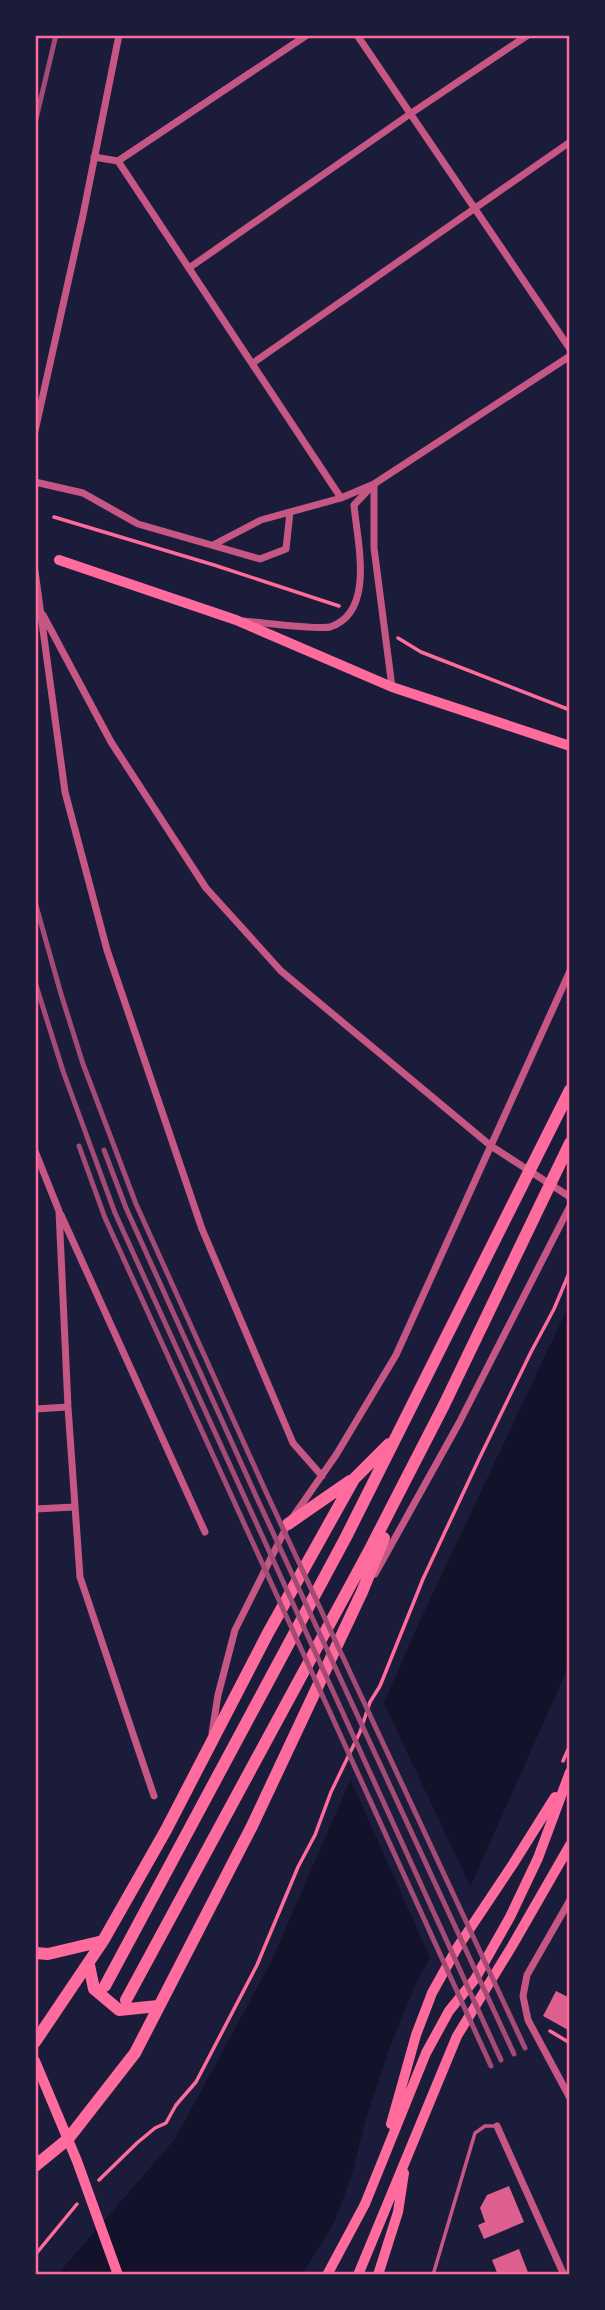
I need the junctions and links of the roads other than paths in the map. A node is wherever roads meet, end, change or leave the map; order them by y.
1 (118, 35) edge
2 (307, 35) edge
3 (357, 35) edge
4 (528, 35) edge
5 (410, 114) junction
6 (570, 142) edge
7 (94, 157) junction
8 (118, 161) junction
9 (475, 209) junction
10 (189, 268) junction
11 (570, 349) edge
12 (570, 356) edge
13 (253, 363) junction
14 (35, 431) edge
15 (35, 482) edge
16 (374, 484) junction
17 (341, 498) junction
18 (290, 512) junction
19 (213, 545) junction
20 (59, 560) dead end
21 (35, 571) edge
22 (40, 610) junction
23 (236, 620) junction
24 (392, 687) junction
25 (570, 746) edge
26 (570, 971) edge
27 (570, 1090) edge
28 (570, 1143) edge
29 (491, 1146) junction
30 (35, 1151) edge
31 (570, 1197) edge
32 (570, 1206) edge
33 (60, 1211) junction
34 (68, 1408) junction
35 (35, 1409) edge
36 (396, 1436) junction
37 (410, 1471) junction
38 (322, 1476) junction
39 (354, 1479) junction
40 (75, 1507) junction
41 (35, 1509) edge
42 (288, 1524) junction
43 (205, 1532) dead end
44 (349, 1620) junction
45 (211, 1744) junction
46 (569, 1774) edge
47 (153, 1796) dead end
48 (570, 1845) edge
49 (570, 1900) edge
50 (103, 1941) junction
51 (35, 1952) edge
52 (89, 1965) junction
53 (105, 1986) dead end
54 (126, 2000) dead end
55 (158, 2006) junction
56 (35, 2042) edge
57 (35, 2061) edge
58 (570, 2098) edge
59 (497, 2126) joint
60 (68, 2139) junction
61 (407, 2154) junction
62 (35, 2166) edge
63 (378, 2172) junction
64 (118, 2275) edge
65 (327, 2275) edge
66 (358, 2275) edge
67 (378, 2275) edge
68 (433, 2275) edge
69 (564, 2275) edge

1 - 7 street
2 - 8 street
3 - 5 street
4 - 5 street
5 - 9 street
5 - 10 street
6 - 9 street
7 - 8 street
7 - 14 street
8 - 10 street
9 - 11 street
9 - 13 street
10 - 13 street
12 - 16 street
13 - 17 street
15 - 19 street
16 - 17 street
16 - 23 street
16 - 24 street
17 - 18 street
18 - 19 street
18 - 19 street
20 - 23 main road
21 - 22 street
22 - 29 street
22 - 38 street
23 - 24 main road
24 - 25 main road
26 - 29 street
27 - 36 highway
28 - 37 highway
29 - 31 street
29 - 38 street
30 - 33 street
32 - 44 street
33 - 34 street
33 - 43 street
34 - 35 street
34 - 40 street
36 - 39 highway
36 - 53 highway
37 - 44 highway
37 - 54 highway
38 - 42 street
39 - 42 highway
39 - 45 highway
40 - 41 street
40 - 47 street
42 - 45 street
44 - 55 highway
45 - 50 highway
46 - 63 main road
46 - 63 main road
48 - 61 main road
49 - 58 street
50 - 51 highway
50 - 52 highway
52 - 55 highway
52 - 56 highway
55 - 60 highway
57 - 60 main road
59 - 68 lane
59 - 69 street
60 - 62 highway
60 - 64 main road
61 - 66 main road
61 - 67 main road
63 - 65 main road

